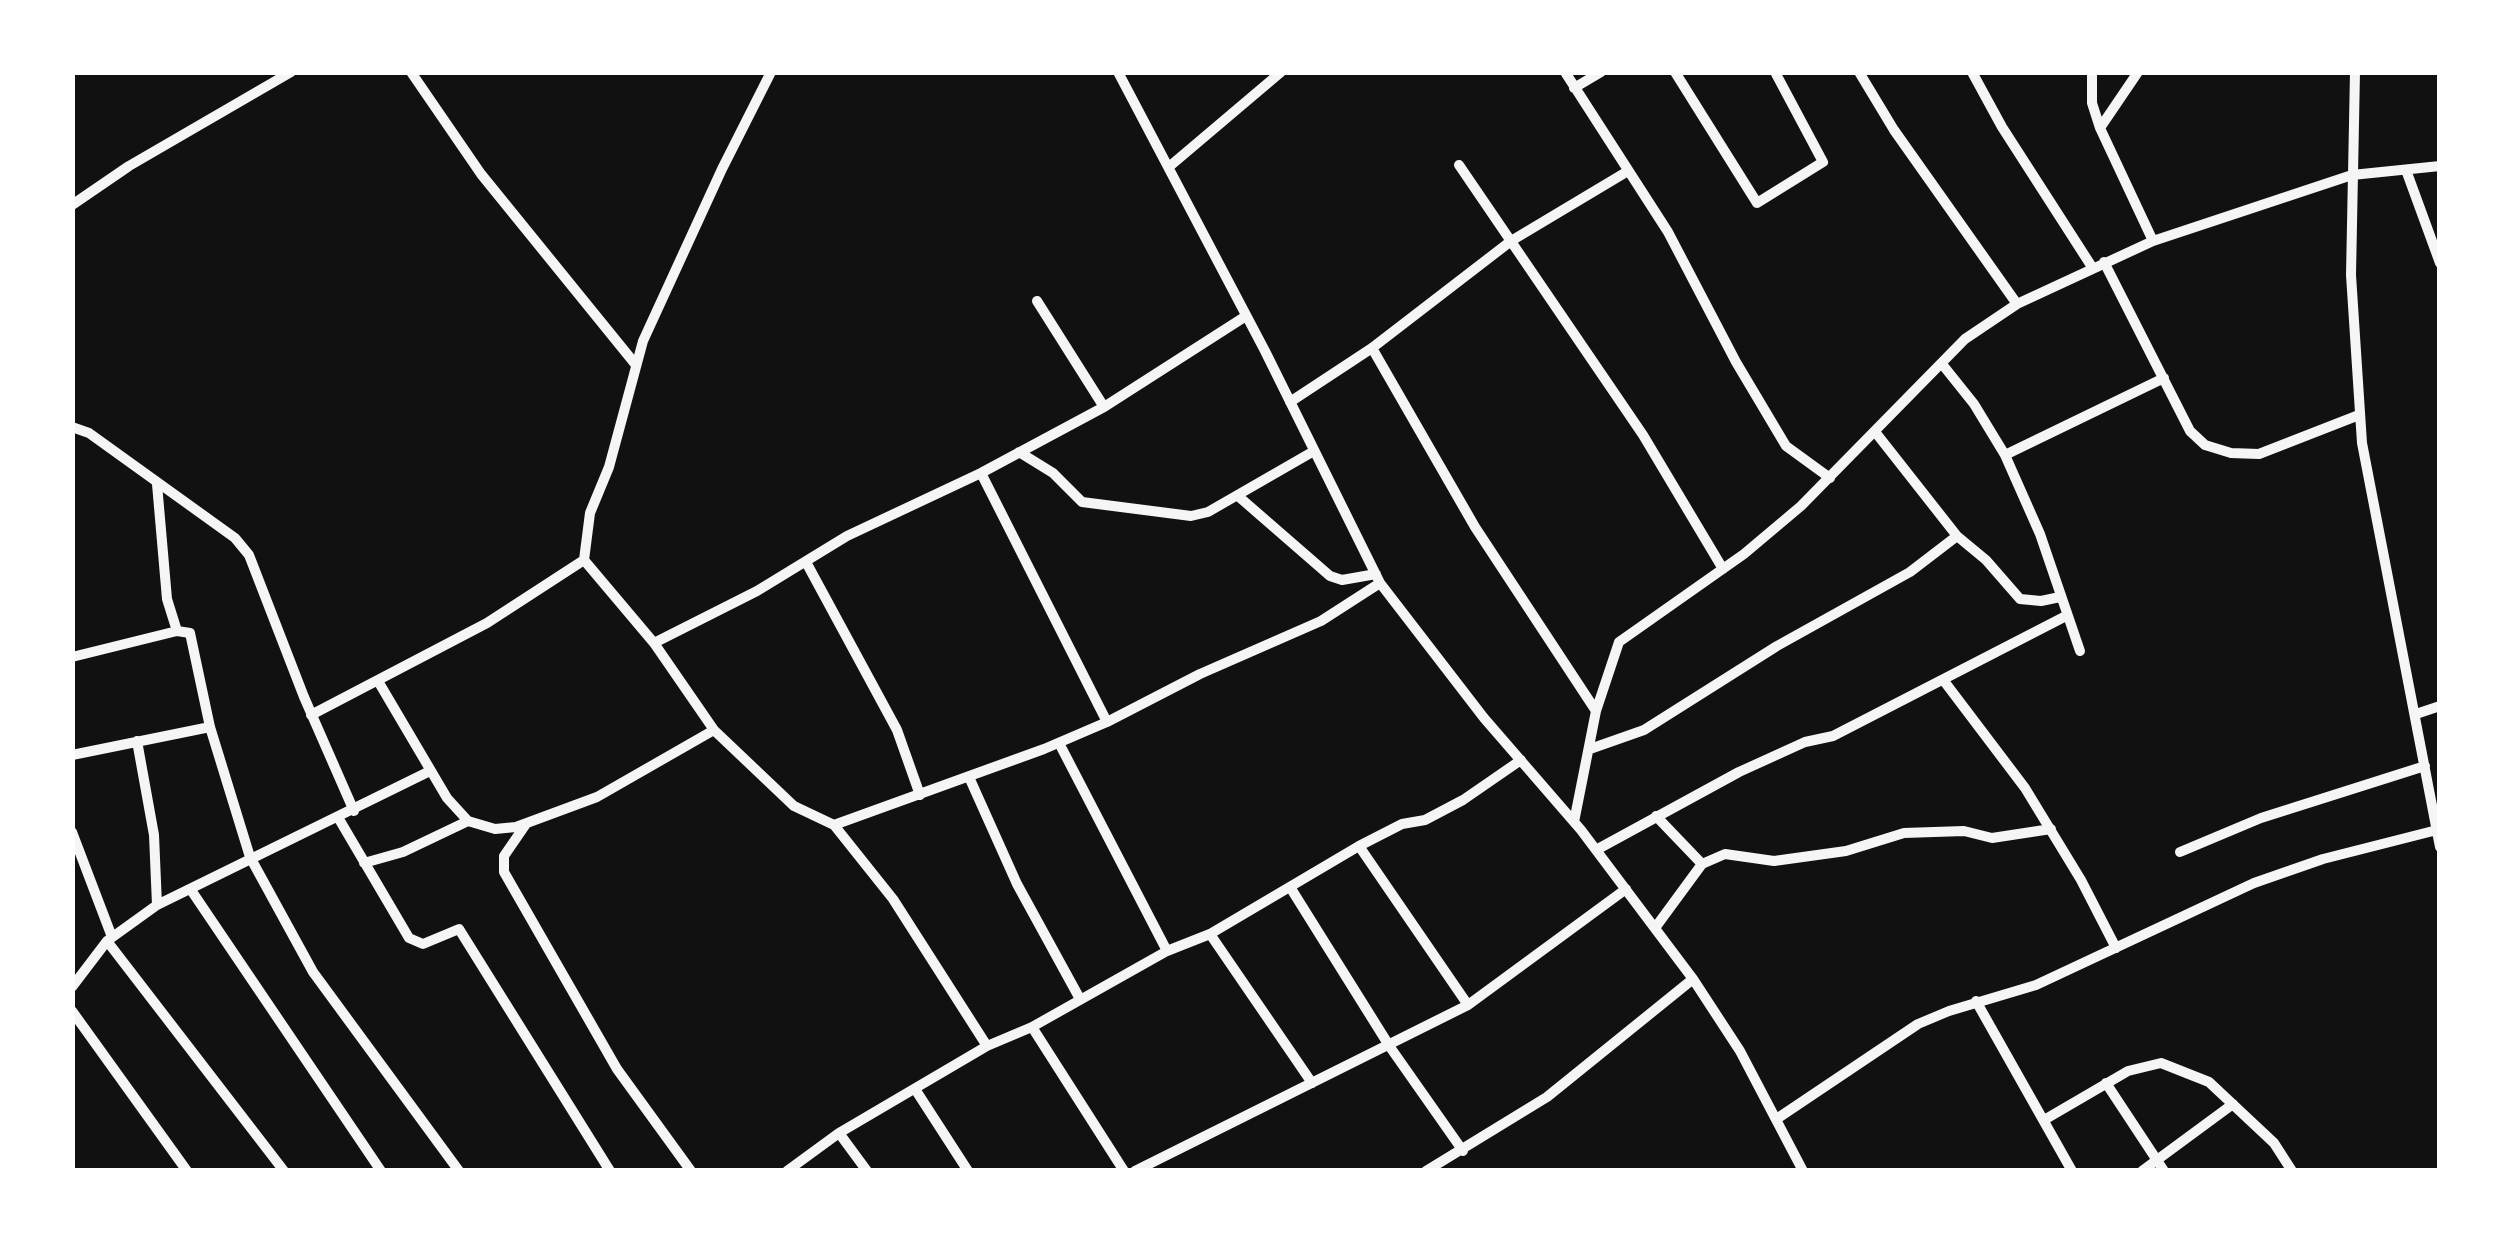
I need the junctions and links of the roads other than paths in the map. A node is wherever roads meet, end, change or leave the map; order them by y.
1 (292, 72) edge
2 (411, 72) edge
3 (771, 72) edge
4 (1118, 72) edge
5 (1281, 72) edge
6 (1565, 72) edge
7 (1601, 72) edge
8 (1675, 72) edge
9 (1775, 72) edge
10 (1859, 72) edge
11 (1972, 72) edge
12 (2092, 72) edge
13 (2138, 72) edge
14 (2355, 72) edge
15 (1574, 88) junction
16 (2100, 128) junction
17 (1459, 165) dead end
18 (1170, 166) junction
19 (2440, 166) edge
20 (2406, 170) junction
21 (1628, 171) junction
22 (2352, 176) junction
23 (72, 205) edge
24 (1511, 241) junction
25 (2153, 241) junction
26 (2440, 263) edge
27 (2098, 264) junction
28 (1037, 301) dead end
29 (2017, 304) junction
30 (1246, 316) junction
31 (1372, 348) junction
32 (636, 364) junction
33 (1942, 364) junction
34 (2164, 378) junction
35 (1291, 402) junction
36 (1104, 407) junction
37 (2360, 415) junction
38 (72, 427) edge
39 (1876, 433) junction
40 (1314, 451) junction
41 (1019, 452) junction
42 (2005, 455) junction
43 (981, 472) junction
44 (1830, 478) junction
45 (157, 484) junction
46 (1238, 496) junction
47 (1957, 536) junction
48 (584, 560) junction
49 (806, 562) junction
50 (1723, 569) junction
51 (1378, 578) junction
52 (1342, 580) junction
53 (2060, 597) junction
54 (1335, 612) junction
55 (2066, 616) junction
56 (176, 631) junction
57 (654, 643) junction
58 (2080, 651) dead end
59 (72, 657) edge
60 (378, 681) junction
61 (1944, 681) junction
62 (2440, 706) edge
63 (1597, 710) junction
64 (2416, 713) junction
65 (311, 715) junction
66 (1107, 722) junction
67 (210, 727) junction
68 (714, 730) junction
69 (137, 741) junction
70 (1059, 743) junction
71 (1590, 749) junction
72 (72, 755) edge
73 (1521, 760) junction
74 (2425, 766) junction
75 (430, 771) junction
76 (969, 777) junction
77 (920, 795) junction
78 (354, 811) junction
79 (1656, 816) junction
80 (339, 818) junction
81 (468, 821) junction
82 (1574, 822) junction
83 (526, 824) junction
84 (834, 825) junction
85 (2051, 829) junction
86 (2437, 830) junction
87 (72, 832) edge
88 (1359, 846) junction
89 (2440, 847) edge
90 (1596, 850) junction
91 (2180, 851) dead end
92 (250, 856) junction
93 (364, 862) junction
94 (1702, 864) junction
95 (1290, 887) junction
96 (1626, 889) junction
97 (191, 890) junction
98 (158, 904) junction
99 (1655, 928) junction
100 (1210, 934) junction
101 (110, 939) junction
102 (2116, 948) junction
103 (1167, 951) junction
104 (1693, 979) junction
105 (72, 987) edge
106 (1079, 999) junction
107 (1976, 1001) junction
108 (1468, 1005) junction
109 (72, 1011) edge
110 (1032, 1027) junction
111 (987, 1046) junction
112 (1390, 1047) junction
113 (1312, 1083) junction
114 (2106, 1083) junction
115 (915, 1089) junction
116 (2234, 1104) junction
117 (1778, 1118) junction
118 (2044, 1120) junction
119 (839, 1133) junction
120 (1463, 1151) junction
121 (2160, 1166) edge
122 (187, 1171) edge
123 (284, 1171) edge
124 (381, 1171) edge
125 (459, 1171) edge
126 (610, 1171) edge
127 (691, 1171) edge
128 (787, 1171) edge
129 (867, 1171) edge
130 (968, 1171) edge
131 (1124, 1171) edge
132 (1135, 1171) edge
133 (1426, 1171) edge
134 (1803, 1171) edge
135 (2072, 1171) edge
136 (2142, 1171) edge
137 (2292, 1171) edge

1 - 23 street
2 - 32 street
3 - 32 street
4 - 18 street
5 - 18 street
6 - 15 street
7 - 15 street
8 - 9 street
10 - 29 street
11 - 27 street
12 - 16 street
13 - 16 street
14 - 22 street
15 - 21 street
16 - 25 street
17 - 24 street
18 - 30 street
19 - 20 street
20 - 22 street
20 - 26 street
21 - 24 street
21 - 44 street
22 - 25 street
22 - 37 street
24 - 31 street
24 - 50 street
25 - 27 street
27 - 29 street
27 - 34 street
28 - 36 street
29 - 33 street
30 - 35 street
30 - 36 street
31 - 35 street
31 - 63 street
32 - 48 street
33 - 39 street
33 - 42 street
34 - 37 street
34 - 42 street
35 - 40 street
36 - 41 street
37 - 64 street
38 - 45 street
39 - 44 street
39 - 47 street
40 - 46 street
40 - 51 street
41 - 43 street
41 - 46 street
42 - 53 street
43 - 49 street
43 - 66 street
44 - 50 street
45 - 56 street
45 - 65 street
46 - 52 street
47 - 53 street
47 - 71 street
48 - 57 street
48 - 60 street
49 - 57 street
49 - 77 street
50 - 63 street
51 - 52 street
51 - 54 street
51 - 73 street
52 - 54 street
53 - 55 street
54 - 66 street
55 - 58 street
55 - 61 street
56 - 59 street
56 - 67 street
57 - 68 street
60 - 65 street
60 - 75 street
61 - 79 street
61 - 85 street
62 - 64 street
63 - 71 street
64 - 74 street
65 - 78 street
66 - 70 street
67 - 69 street
67 - 92 street
68 - 83 street
68 - 84 street
69 - 72 street
69 - 98 street
70 - 76 street
70 - 103 street
71 - 82 street
73 - 82 street
73 - 88 street
74 - 86 street
74 - 91 street
75 - 78 street
75 - 81 street
76 - 77 street
76 - 106 street
77 - 84 street
78 - 80 street
79 - 90 street
79 - 94 street
80 - 92 street
80 - 93 street
81 - 83 street
81 - 93 street
82 - 90 street
83 - 127 street
84 - 111 street
85 - 94 street
85 - 102 street
86 - 89 street
86 - 102 street
87 - 101 street
88 - 95 street
88 - 108 street
90 - 96 street
92 - 97 street
92 - 125 street
93 - 126 street
94 - 99 street
95 - 100 street
95 - 112 street
96 - 99 street
96 - 108 street
97 - 98 street
97 - 124 street
98 - 101 street
99 - 104 street
100 - 103 street
100 - 113 street
101 - 105 street
101 - 123 street
102 - 107 street
103 - 106 street
104 - 117 street
104 - 120 street
106 - 110 street
107 - 117 street
107 - 118 street
108 - 112 street
109 - 122 street
110 - 111 street
110 - 131 street
111 - 115 street
112 - 113 street
112 - 120 street
113 - 132 street
114 - 116 street
114 - 118 street
114 - 121 street
115 - 119 street
115 - 130 street
116 - 121 street
116 - 137 street
117 - 134 street
118 - 135 street
119 - 128 street
119 - 129 street
120 - 133 street
121 - 136 street

